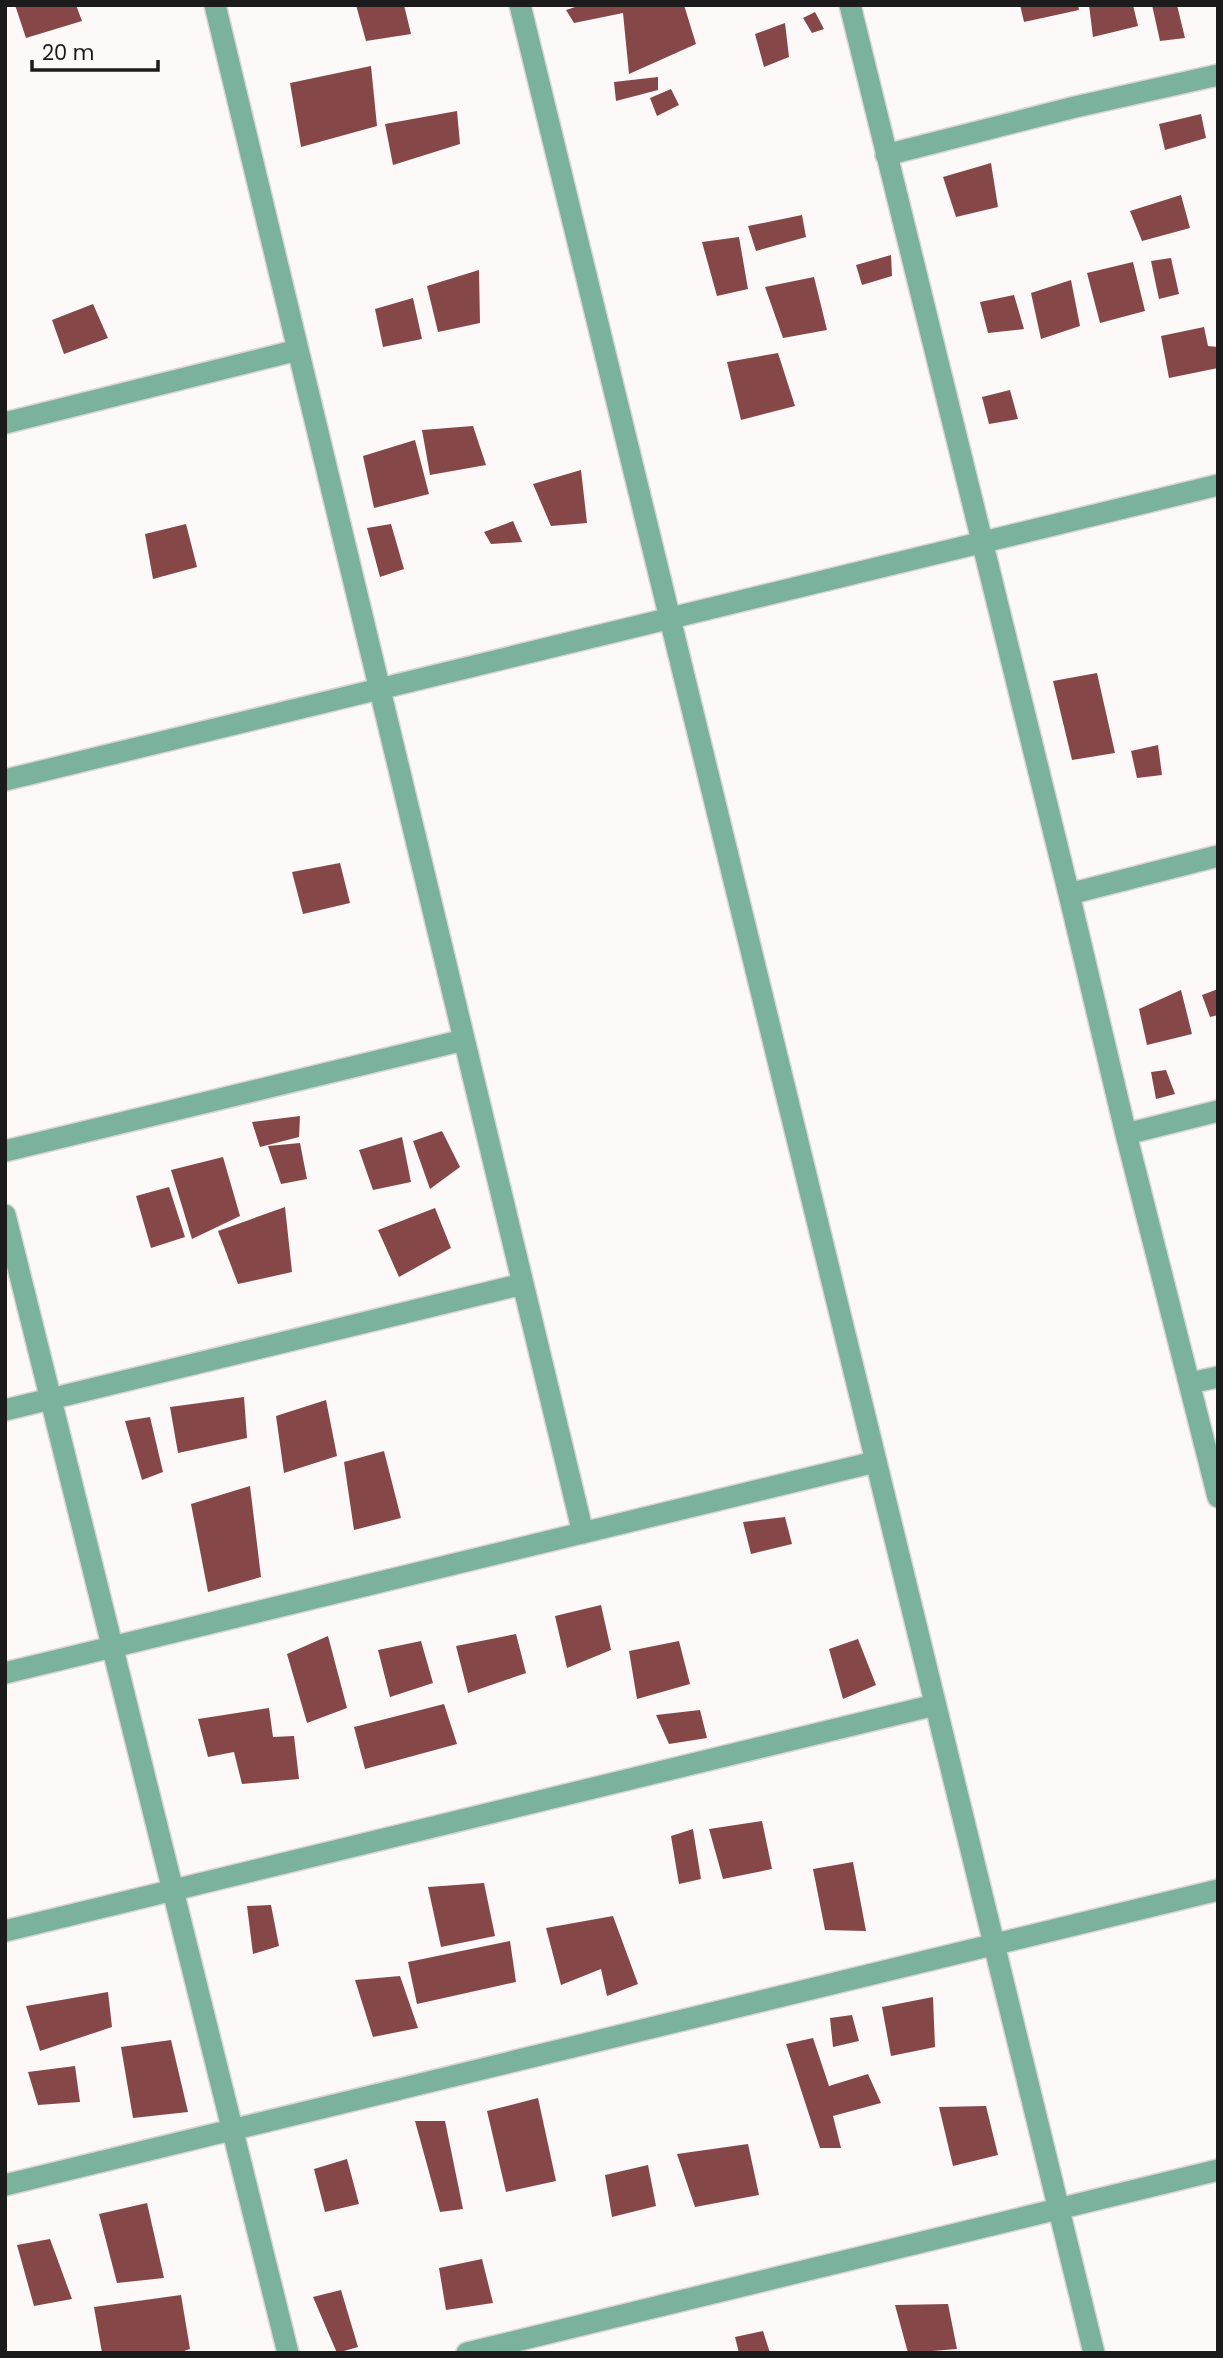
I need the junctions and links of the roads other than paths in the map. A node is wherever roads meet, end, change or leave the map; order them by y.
1 (215, 5) edge
2 (520, 5) edge
3 (850, 5) edge
4 (1218, 75) edge
5 (886, 155) junction
6 (298, 350) junction
7 (5, 424) edge
8 (1218, 485) edge
9 (982, 542) junction
10 (669, 618) junction
11 (380, 688) junction
12 (5, 780) edge
13 (1218, 856) edge
14 (1069, 894) junction
15 (464, 1040) junction
16 (1218, 1111) edge
17 (1126, 1134) junction
18 (5, 1151) edge
19 (5, 1215) edge
20 (523, 1284) junction
21 (1218, 1377) edge
22 (1190, 1383) junction
23 (50, 1399) junction
24 (5, 1410) edge
25 (875, 1462) junction
26 (1218, 1497) edge
27 (583, 1533) junction
28 (113, 1647) junction
29 (5, 1673) edge
30 (935, 1705) junction
31 (173, 1890) junction
32 (1218, 1890) edge
33 (5, 1931) edge
34 (994, 1945) junction
35 (232, 2130) junction
36 (1218, 2170) edge
37 (5, 2185) edge
38 (1058, 2209) junction
39 (288, 2353) edge
40 (467, 2353) edge
41 (1094, 2353) edge

1 - 6 street
2 - 10 street
3 - 5 street
4 - 5 street
5 - 9 street
6 - 7 street
6 - 11 street
8 - 9 street
9 - 10 street
9 - 14 street
10 - 11 street
10 - 25 street
11 - 12 street
11 - 15 street
13 - 14 street
14 - 17 street
15 - 18 street
15 - 20 street
16 - 17 street
17 - 22 street
19 - 23 street
20 - 23 street
20 - 27 street
21 - 22 street
22 - 26 street
23 - 24 street
23 - 28 street
25 - 27 street
25 - 30 street
27 - 28 street
28 - 29 street
28 - 31 street
30 - 31 street
30 - 34 street
31 - 33 street
31 - 35 street
32 - 34 street
34 - 35 street
34 - 38 street
35 - 37 street
35 - 39 street
36 - 38 street
38 - 40 street
38 - 41 street

